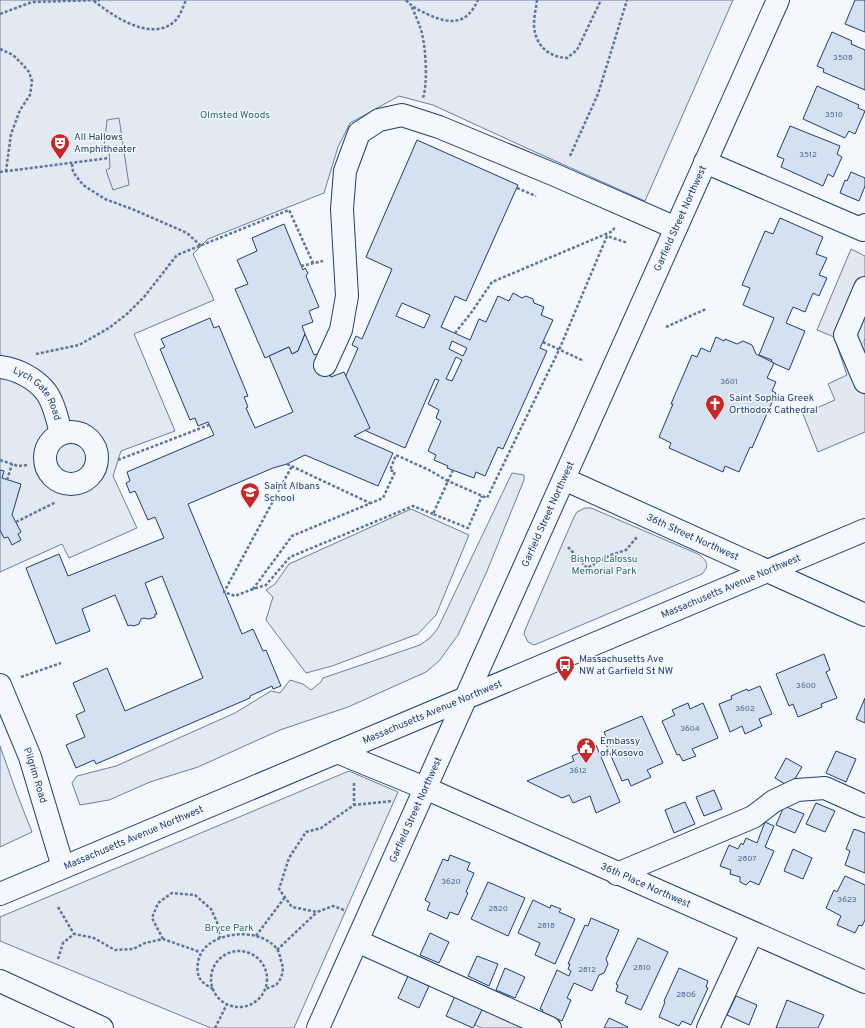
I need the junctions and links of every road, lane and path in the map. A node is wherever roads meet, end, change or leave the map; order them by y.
1 (100, 0) edge
2 (186, 0) edge
3 (406, 0) edge
4 (478, 0) edge
5 (537, 0) edge
6 (601, 0) edge
7 (627, 0) edge
8 (778, 0) edge
9 (94, 1) junction
10 (412, 7) junction
11 (0, 14) edge
12 (0, 49) edge
13 (417, 119) junction
14 (109, 158) dead end
15 (567, 162) dead end
16 (705, 162) junction
17 (72, 164) junction
18 (6, 171) junction
19 (0, 172) edge
20 (517, 188) dead end
21 (536, 196) dead end
22 (616, 225) dead end
23 (676, 228) junction
24 (864, 229) edge
25 (628, 243) dead end
26 (201, 246) junction
27 (328, 261) dead end
28 (313, 263) junction
29 (301, 266) dead end
30 (865, 288) edge
31 (706, 309) dead end
32 (666, 327) dead end
33 (455, 333) dead end
34 (543, 342) dead end
35 (559, 350) junction
36 (29, 355) dead end
37 (584, 361) dead end
38 (325, 365) dead end
39 (0, 367) edge
40 (865, 382) edge
41 (210, 425) dead end
42 (61, 434) dead end
43 (0, 460) edge
44 (118, 460) dead end
45 (12, 464) junction
46 (287, 464) dead end
47 (28, 465) dead end
48 (292, 466) junction
49 (452, 470) dead end
50 (564, 479) junction
51 (7, 480) dead end
52 (448, 481) junction
53 (482, 496) junction
54 (56, 502) dead end
55 (370, 503) junction
56 (433, 514) junction
57 (16, 522) dead end
58 (865, 530) edge
59 (637, 537) dead end
60 (568, 547) dead end
61 (766, 571) junction
62 (253, 589) junction
63 (865, 615) edge
64 (61, 663) dead end
65 (8, 682) edge
66 (466, 697) junction
67 (337, 752) junction
68 (354, 783) dead end
69 (426, 788) junction
70 (393, 800) dead end
71 (354, 805) junction
72 (865, 806) edge
73 (63, 867) junction
74 (617, 874) junction
75 (0, 894) edge
76 (285, 897) junction
77 (58, 907) dead end
78 (344, 910) dead end
79 (317, 912) junction
80 (752, 933) junction
81 (74, 934) junction
82 (256, 936) junction
83 (163, 938) junction
84 (220, 938) junction
85 (357, 941) junction
86 (278, 950) junction
87 (200, 952) junction
88 (58, 959) dead end
89 (0, 981) edge
90 (865, 982) edge
91 (213, 989) junction
92 (266, 989) junction
93 (227, 1004) junction
94 (102, 1028) edge
95 (215, 1028) edge
96 (318, 1028) edge
97 (550, 1028) edge
98 (708, 1028) edge

1 - 9 path
2 - 9 path
3 - 10 path
4 - 10 path
5 - 6 path
7 - 15 path
8 - 16 main road, Garfield Street Northwest
9 - 11 path
10 - 13 path
12 - 18 path
13 - 23 main road
13 - 38 main road
14 - 17 path
16 - 23 main road, Garfield Street Northwest
16 - 24 main road
17 - 18 path
17 - 26 path
18 - 19 path
20 - 21 path
22 - 33 path
23 - 50 main road, Garfield Street Northwest
25 - 35 path
26 - 28 path
26 - 36 path
27 - 28 path
28 - 29 path
30 - 40 main road
31 - 32 path
34 - 35 path
35 - 37 path
35 - 53 path
39 - 42 main road, Lych Gate Road
41 - 44 path
43 - 45 path
45 - 47 path
45 - 51 path
46 - 48 path
48 - 55 path
48 - 62 path
49 - 52 path
50 - 61 main road, 36th Street Northwest
50 - 66 main road, Garfield Street Northwest
52 - 53 path
52 - 55 path
52 - 56 path
53 - 56 path
54 - 57 path
55 - 62 path
56 - 62 path
58 - 61 main road, Massachusetts Avenue Northwest
59 - 60 path
61 - 63 main road, 36th Street Northwest
61 - 66 main road, Massachusetts Avenue Northwest
64 - 65 path
65 - 73 main road, Pilgrim Road
66 - 67 main road, Massachusetts Avenue Northwest
66 - 69 main road, Garfield Street Northwest
67 - 69 main road, 36th Place Northwest
67 - 73 main road, Massachusetts Avenue Northwest
68 - 71 path
69 - 74 main road, 36th Place Northwest
69 - 85 main road, Garfield Street Northwest
70 - 71 path
71 - 76 path
72 - 74 main road
73 - 75 main road, Massachusetts Avenue Northwest
74 - 80 main road, 36th Place Northwest
76 - 79 path
76 - 82 path
77 - 81 path
78 - 79 path
79 - 86 path
80 - 90 main road, 36th Place Northwest
80 - 98 main road
81 - 83 path
81 - 88 path
82 - 84 path
82 - 86 path
83 - 84 path
83 - 87 path
84 - 87 path
85 - 96 main road, Garfield Street Northwest
85 - 97 main road
86 - 92 path
87 - 91 path
89 - 94 main road
91 - 92 path
91 - 93 path
92 - 93 path
93 - 95 path

